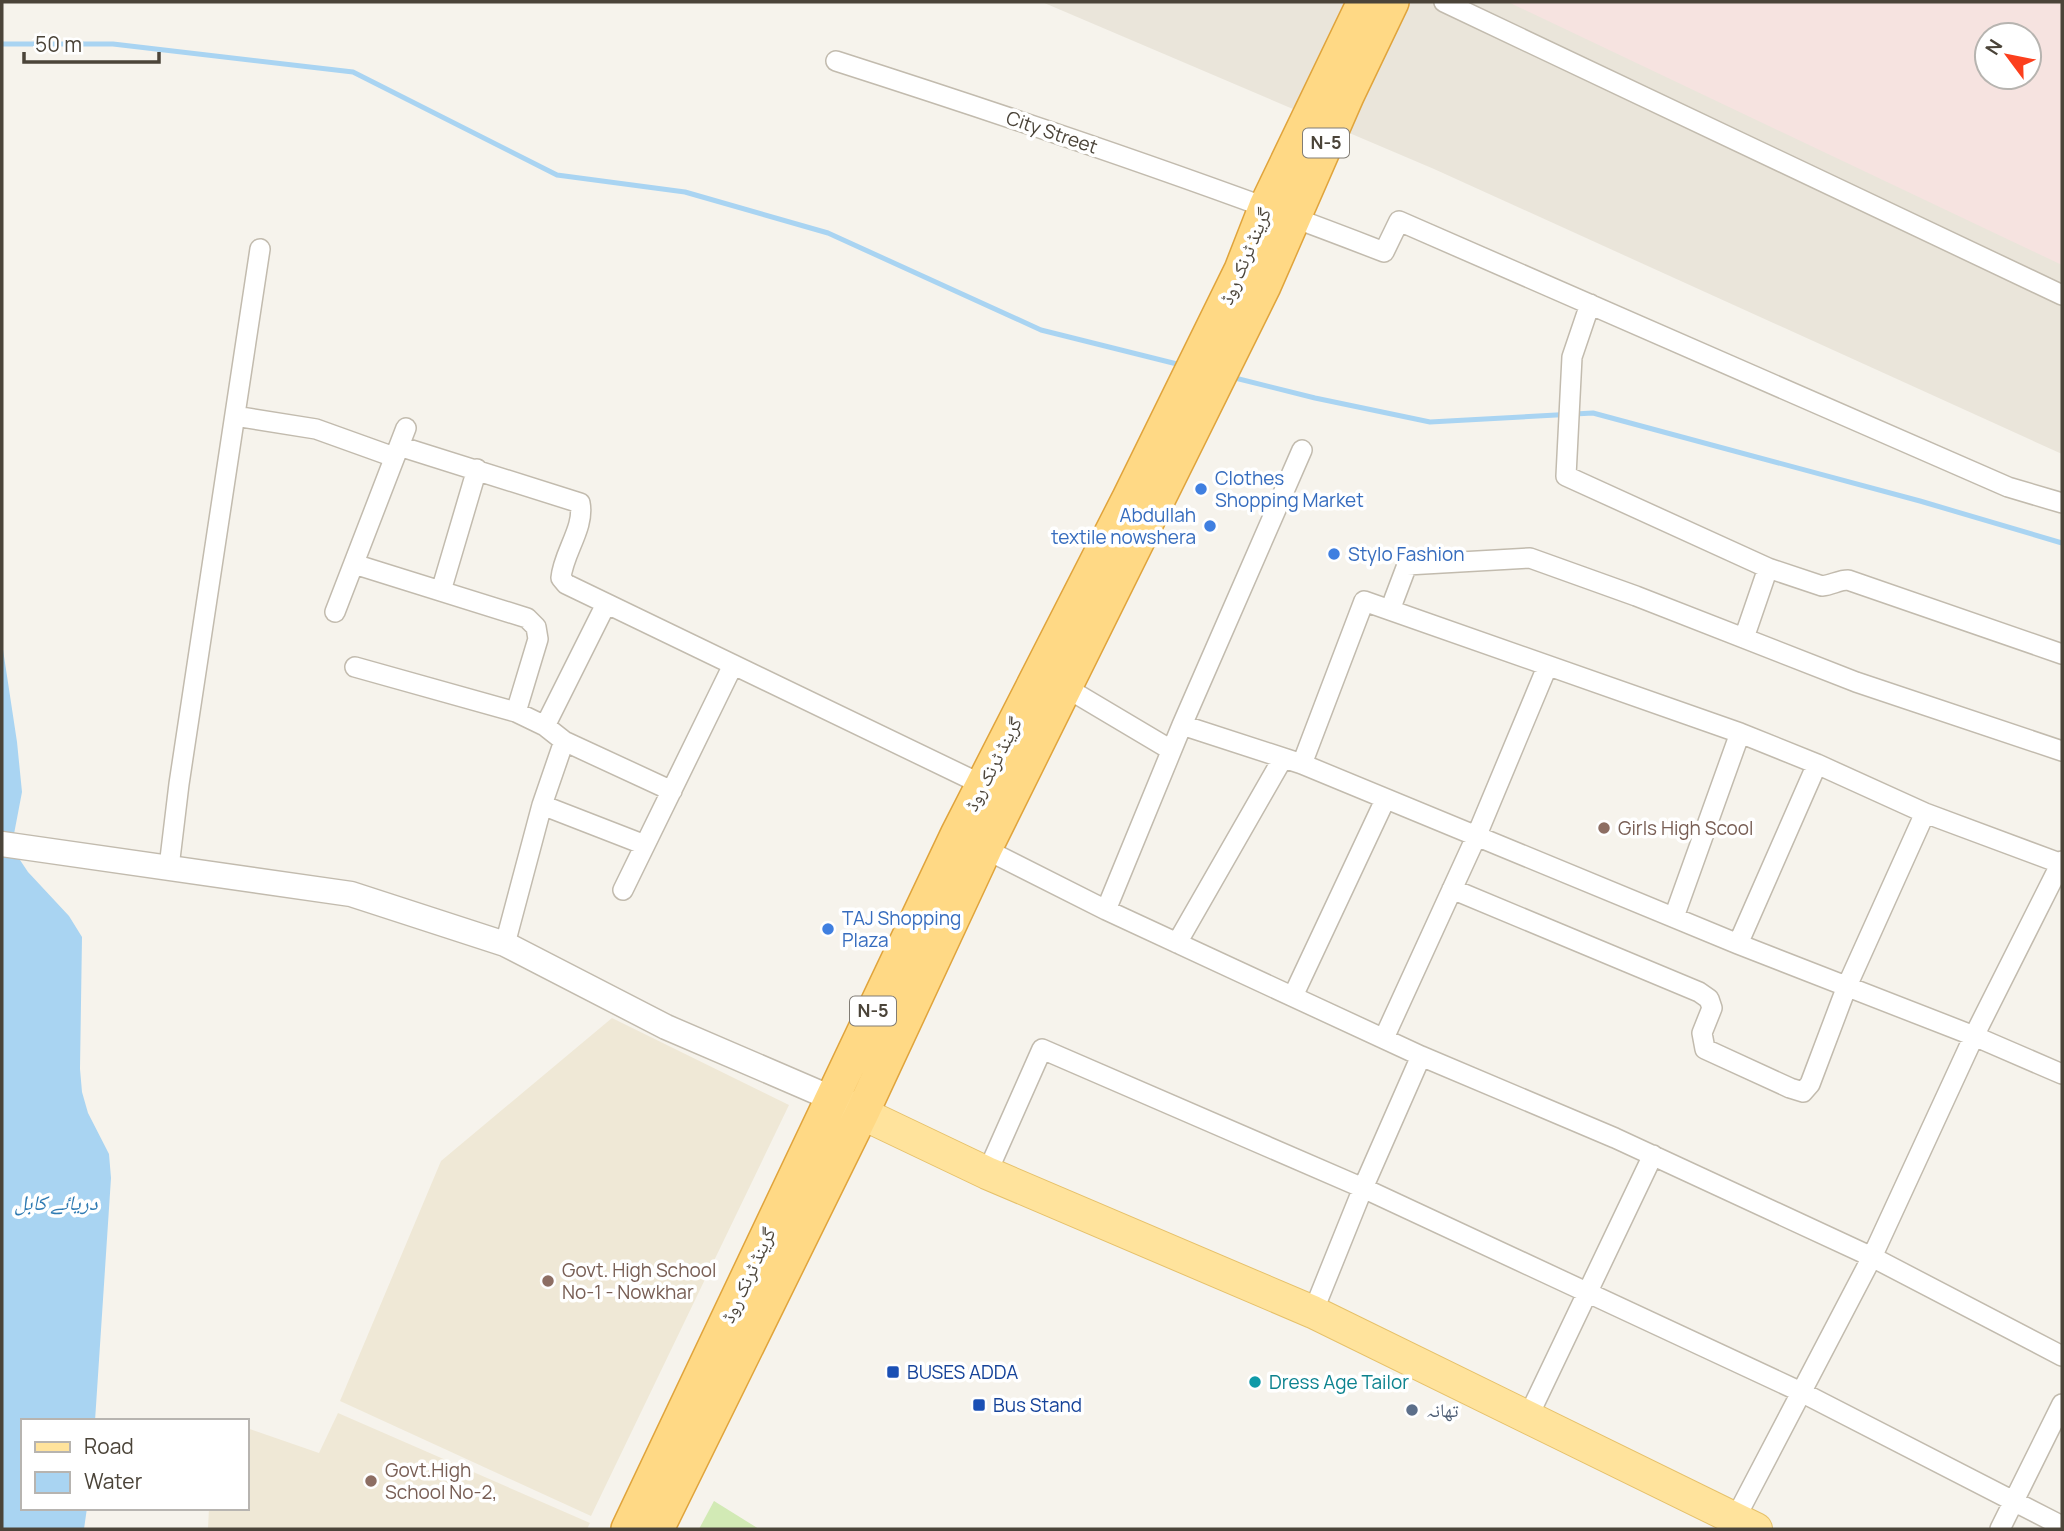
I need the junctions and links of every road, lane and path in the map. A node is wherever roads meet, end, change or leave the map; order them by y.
1 (1364, 2) edge
2 (1392, 2) edge
3 (1444, 2) edge
4 (836, 61) dead end
5 (1280, 211) junction
6 (260, 249) dead end
7 (2062, 295) edge
8 (1590, 304) junction
9 (235, 416) junction
10 (400, 444) junction
11 (1302, 450) dead end
12 (477, 470) junction
13 (2062, 503) edge
14 (1140, 506) junction
15 (354, 564) junction
16 (1768, 568) junction
17 (441, 591) junction
18 (606, 604) junction
19 (1390, 610) junction
20 (335, 612) dead end
21 (1744, 638) junction
22 (2062, 654) edge
23 (733, 665) junction
24 (355, 667) dead end
25 (1547, 667) junction
26 (1065, 687) junction
27 (516, 712) junction
28 (1182, 725) junction
29 (545, 726) junction
30 (1740, 733) junction
31 (564, 741) junction
32 (1171, 750) junction
33 (2062, 751) edge
34 (1293, 761) junction
35 (1817, 764) junction
36 (983, 785) junction
37 (671, 790) junction
38 (1385, 800) junction
39 (542, 805) junction
40 (1925, 813) junction
41 (1476, 837) junction
42 (971, 842) junction
43 (2, 844) edge
44 (645, 845) junction
45 (2062, 863) edge
46 (169, 867) junction
47 (1452, 889) junction
48 (623, 890) dead end
49 (1106, 910) junction
50 (1674, 917) junction
51 (1177, 943) junction
52 (505, 944) junction
53 (1738, 944) junction
54 (1847, 986) junction
55 (1293, 996) junction
56 (1974, 1036) junction
57 (1384, 1038) junction
58 (1421, 1056) junction
59 (2062, 1074) edge
60 (831, 1098) junction
61 (862, 1112) junction
62 (1653, 1155) junction
63 (987, 1173) junction
64 (1363, 1188) junction
65 (1872, 1257) junction
66 (1588, 1293) junction
67 (1313, 1312) junction
68 (2062, 1356) edge
69 (1801, 1392) junction
70 (2062, 1404) edge
71 (1528, 1417) junction
72 (2014, 1503) junction
73 (1749, 1526) edge
74 (2062, 1526) edge
75 (628, 1529) edge
76 (657, 1529) edge
77 (2000, 1529) edge

1 - 5 highway, گرینڈ ٹرنک روڈ / N-5
2 - 5 highway, گرینڈ ٹرنک روڈ / N-5
3 - 7 street
4 - 5 street, City Street
5 - 8 street, City Street
5 - 14 highway, گرینڈ ٹرنک روڈ / N-5
6 - 9 street
8 - 13 street
8 - 16 street
9 - 10 street
9 - 46 street
10 - 12 street
10 - 15 street
11 - 28 street
12 - 17 street
12 - 18 street
14 - 26 highway, گرینڈ ٹرنک روڈ / N-5
14 - 36 highway, گرینڈ ٹرنک روڈ / N-5
15 - 17 street
15 - 20 street
16 - 21 street
16 - 22 street
17 - 27 street
18 - 23 street
18 - 29 street
19 - 21 street
19 - 25 street
19 - 34 street
21 - 33 street
23 - 36 street
23 - 37 street
24 - 27 street
25 - 30 street
25 - 41 street
26 - 32 street
26 - 42 highway, گرینڈ ٹرنک روڈ / N-5
27 - 29 street
28 - 32 street
28 - 34 street
29 - 31 street
30 - 35 street
30 - 50 street
31 - 37 street
31 - 39 street
32 - 49 street
34 - 38 street
34 - 51 street
35 - 40 street
35 - 53 street
36 - 42 highway, گرینڈ ٹرنک روڈ / N-5
37 - 44 street
38 - 41 street
38 - 55 street
39 - 44 street
39 - 52 street
40 - 45 street
40 - 54 street
41 - 47 street
41 - 50 street
42 - 49 street
42 - 60 highway, گرینڈ ٹرنک روڈ / N-5
42 - 61 highway, گرینڈ ٹرنک روڈ / N-5
43 - 46 street
44 - 48 street
45 - 56 street
46 - 52 street
47 - 54 street
47 - 57 street
49 - 51 street
50 - 53 street
51 - 55 street
52 - 60 street
53 - 54 street
54 - 56 street
55 - 57 street
56 - 59 street
56 - 65 street
57 - 58 street
58 - 62 street
58 - 64 street
60 - 61 main road
60 - 75 highway, گرینڈ ٹرنک روڈ / N-5
61 - 63 main road
61 - 76 highway, گرینڈ ٹرنک روڈ / N-5
62 - 65 street
62 - 66 street
63 - 64 street
63 - 67 main road
64 - 66 street
64 - 67 street
65 - 68 street
65 - 69 street
66 - 69 street
66 - 71 street
67 - 71 main road
69 - 72 street
69 - 73 street
70 - 72 street
71 - 73 main road
72 - 74 street
72 - 77 street

